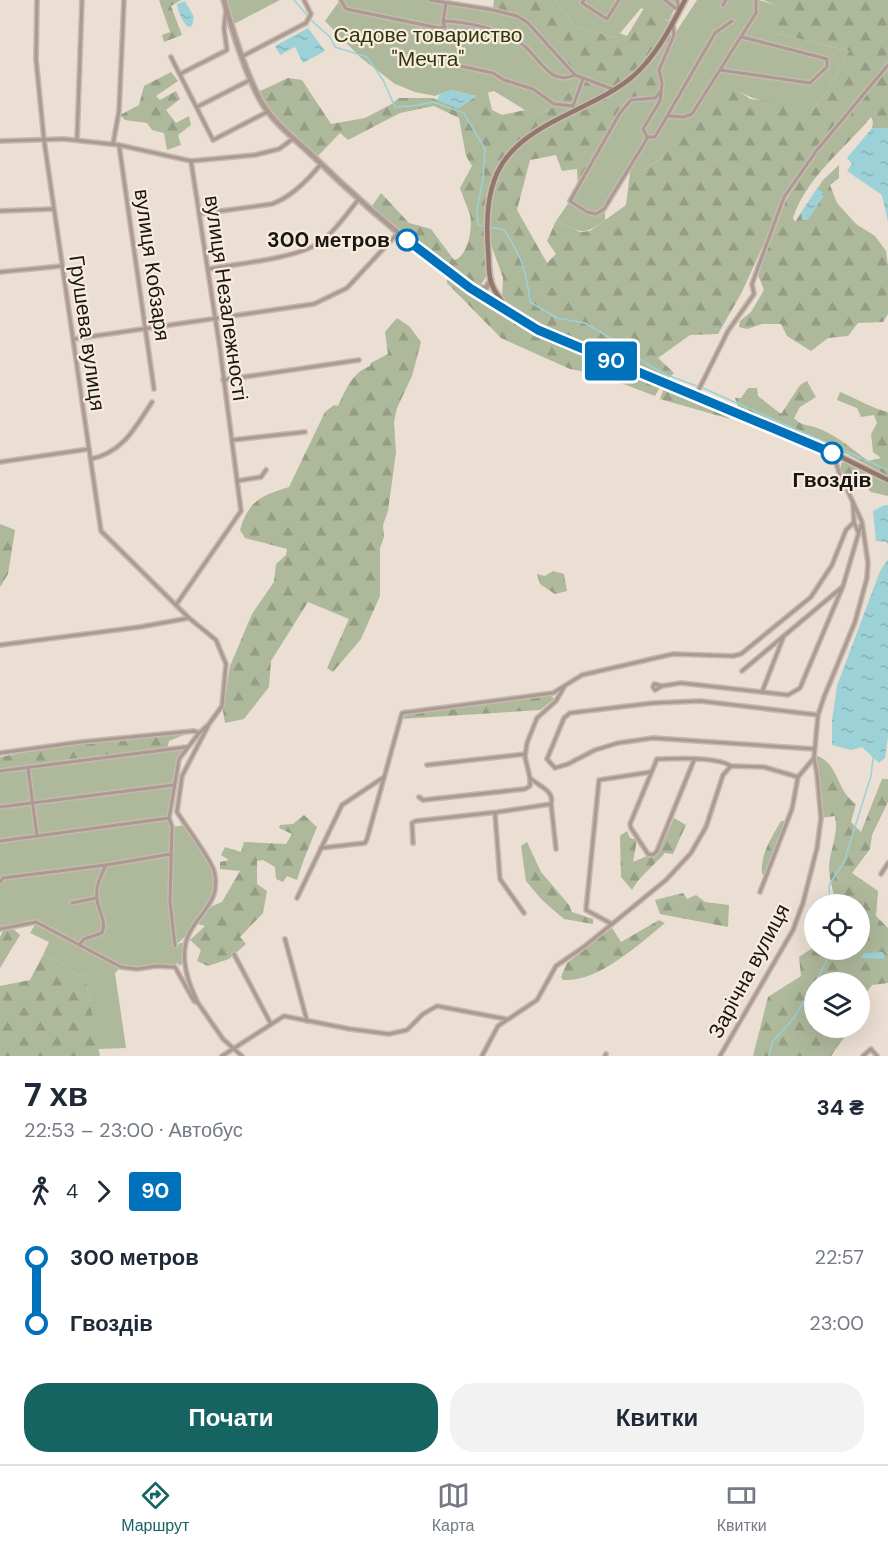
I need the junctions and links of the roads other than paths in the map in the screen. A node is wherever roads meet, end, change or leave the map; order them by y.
1 (37, 0) edge
2 (82, 0) edge
3 (124, 0) edge
4 (224, 0) edge
5 (304, 0) edge
6 (341, 0) edge
7 (430, 0) edge
8 (584, 0) edge
9 (619, 0) edge
10 (665, 0) edge
11 (677, 0) edge
12 (685, 0) edge
13 (726, 0) edge
14 (755, 0) edge
15 (446, 3) junction
16 (723, 4) dead end
17 (226, 7) junction
18 (679, 8) junction
19 (443, 21) junction
20 (732, 21) dead end
21 (673, 24) junction
22 (742, 37) junction
23 (243, 56) junction
24 (397, 56) dead end
25 (171, 57) dead end
26 (888, 65) edge
27 (720, 70) junction
28 (180, 74) junction
29 (575, 75) junction
30 (252, 79) junction
31 (583, 79) junction
32 (615, 90) junction
33 (661, 91) junction
34 (196, 107) junction
35 (574, 108) junction
36 (269, 111) junction
37 (668, 116) junction
38 (648, 137) junction
39 (294, 138) junction
40 (44, 140) junction
41 (0, 141) edge
42 (77, 141) junction
43 (112, 144) junction
44 (119, 145) junction
45 (191, 161) junction
46 (321, 164) junction
47 (359, 199) junction
48 (53, 209) junction
49 (0, 211) edge
50 (199, 214) junction
51 (398, 233) junction
52 (62, 266) junction
53 (207, 269) junction
54 (0, 272) edge
55 (491, 280) junction
56 (470, 288) junction
57 (215, 319) junction
58 (521, 320) junction
59 (146, 329) junction
60 (74, 339) junction
61 (359, 360) dead end
62 (223, 380) junction
63 (154, 389) dead end
64 (696, 395) junction
65 (152, 402) dead end
66 (305, 432) dead end
67 (232, 440) junction
68 (89, 449) junction
69 (833, 453) junction
70 (91, 459) junction
71 (0, 462) edge
72 (266, 470) dead end
73 (888, 480) edge
74 (237, 481) junction
75 (853, 500) junction
76 (854, 522) junction
77 (862, 522) junction
78 (859, 533) junction
79 (843, 586) junction
80 (176, 605) junction
81 (189, 618) junction
82 (783, 638) junction
83 (0, 645) edge
84 (742, 672) dead end
85 (564, 686) junction
86 (662, 686) dead end
87 (762, 692) junction
88 (818, 715) junction
89 (209, 724) junction
90 (199, 732) junction
91 (189, 746) junction
92 (814, 748) junction
93 (0, 753) edge
94 (525, 754) junction
95 (814, 758) junction
96 (694, 760) junction
97 (427, 765) dead end
98 (731, 766) junction
99 (28, 768) junction
100 (0, 771) edge
101 (651, 772) junction
102 (384, 776) junction
103 (798, 777) junction
104 (530, 778) junction
105 (175, 785) junction
106 (419, 797) dead end
107 (33, 803) junction
108 (551, 804) junction
109 (0, 807) edge
110 (495, 813) junction
111 (169, 818) junction
112 (37, 836) junction
113 (0, 842) edge
114 (413, 843) dead end
115 (321, 848) junction
116 (556, 849) dead end
117 (172, 854) junction
118 (888, 863) edge
119 (106, 865) junction
120 (881, 874) dead end
121 (0, 882) edge
122 (760, 892) dead end
123 (96, 898) junction
124 (297, 898) dead end
125 (72, 903) dead end
126 (524, 913) dead end
127 (612, 924) junction
128 (0, 929) edge
129 (285, 939) dead end
130 (80, 944) junction
131 (175, 946) dead end
132 (234, 954) dead end
133 (198, 1003) junction
134 (506, 1019) junction
135 (307, 1021) junction
136 (272, 1024) junction
137 (233, 1049) junction
138 (222, 1056) edge
139 (242, 1056) edge
140 (482, 1056) edge
141 (720, 1056) edge
142 (862, 1056) edge
143 (877, 1056) edge

1 - 40 street, Грушева вулиця
2 - 42 street
3 - 43 street
4 - 17 street
5 - 23 street
6 - 19 street
7 - 15 street
8 - 9 street
10 - 18 street
11 - 18 street
12 - 18 main road
13 - 16 street
14 - 22 street
15 - 19 street
15 - 29 street
17 - 23 street
17 - 28 street
18 - 21 main road
19 - 29 street
20 - 37 street
21 - 32 main road
21 - 33 street
22 - 27 street
22 - 27 street
23 - 30 street
24 - 35 street
25 - 28 street
26 - 64 street
27 - 37 street
28 - 34 street
29 - 31 street
30 - 34 street
30 - 36 street
31 - 32 street
31 - 35 street
32 - 35 main road
33 - 38 street
33 - 38 street
34 - 36 street
35 - 55 main road
36 - 39 street
37 - 38 street
39 - 45 street
39 - 46 street
40 - 41 street
40 - 42 street
40 - 48 street, Грушева вулиця
42 - 43 street
43 - 44 street
44 - 45 street
44 - 59 street, вулиця Кобзаря
45 - 50 street, вулиця Незалежності
46 - 47 street
46 - 50 street
47 - 51 street
47 - 53 street
48 - 49 street
48 - 52 street, Грушева вулиця
50 - 53 street, вулиця Незалежності
51 - 56 street
51 - 57 street
52 - 54 street
52 - 60 street, Грушева вулиця
53 - 57 street, вулиця Незалежності
55 - 56 street
55 - 58 main road
56 - 58 street
57 - 59 street
57 - 62 street, вулиця Незалежності
58 - 64 main road
59 - 60 street
59 - 63 street, вулиця Кобзаря
60 - 68 street, Грушева вулиця
61 - 62 street
62 - 67 street, вулиця Незалежності
64 - 69 main road
65 - 70 street
66 - 67 street
67 - 74 street, вулиця Незалежності
68 - 70 street, Грушева вулиця
68 - 71 street
69 - 73 main road
69 - 75 street, Зарічна вулиця
70 - 80 street, Грушева вулиця
72 - 74 street
74 - 80 street, вулиця Незалежності
75 - 76 street
75 - 77 street, Зарічна вулиця
76 - 78 street
76 - 85 street
77 - 78 street
77 - 88 street, Зарічна вулиця
78 - 79 street
79 - 82 street
79 - 87 street
80 - 81 street
81 - 83 street
81 - 89 street
82 - 84 street
82 - 87 street
85 - 94 street
85 - 102 street
86 - 87 street
88 - 92 street, Зарічна вулиця
88 - 92 street
89 - 90 street
89 - 133 street
90 - 91 street
90 - 93 street
91 - 99 street
91 - 105 street
92 - 95 street, Зарічна вулиця
94 - 97 street
94 - 104 street
95 - 103 street
95 - 141 street, Зарічна вулиця
96 - 98 street
96 - 101 street
96 - 101 street
98 - 103 street
98 - 127 street
99 - 100 street
99 - 107 street
101 - 127 street
102 - 115 street
102 - 115 street
103 - 122 street
104 - 106 street
104 - 108 street
105 - 107 street
105 - 111 street
107 - 109 street
107 - 112 street
108 - 110 street
108 - 116 street
110 - 114 street
110 - 126 street
111 - 112 street
111 - 117 street
112 - 113 street
115 - 124 street
117 - 119 street
117 - 131 street
118 - 120 street
119 - 121 street
119 - 123 street
123 - 125 street
123 - 130 street
127 - 134 street
128 - 130 street
129 - 135 street
130 - 133 street
132 - 136 street
133 - 137 street
134 - 135 street
134 - 140 street
135 - 136 street
136 - 137 street
137 - 138 street
137 - 139 street
142 - 143 street

